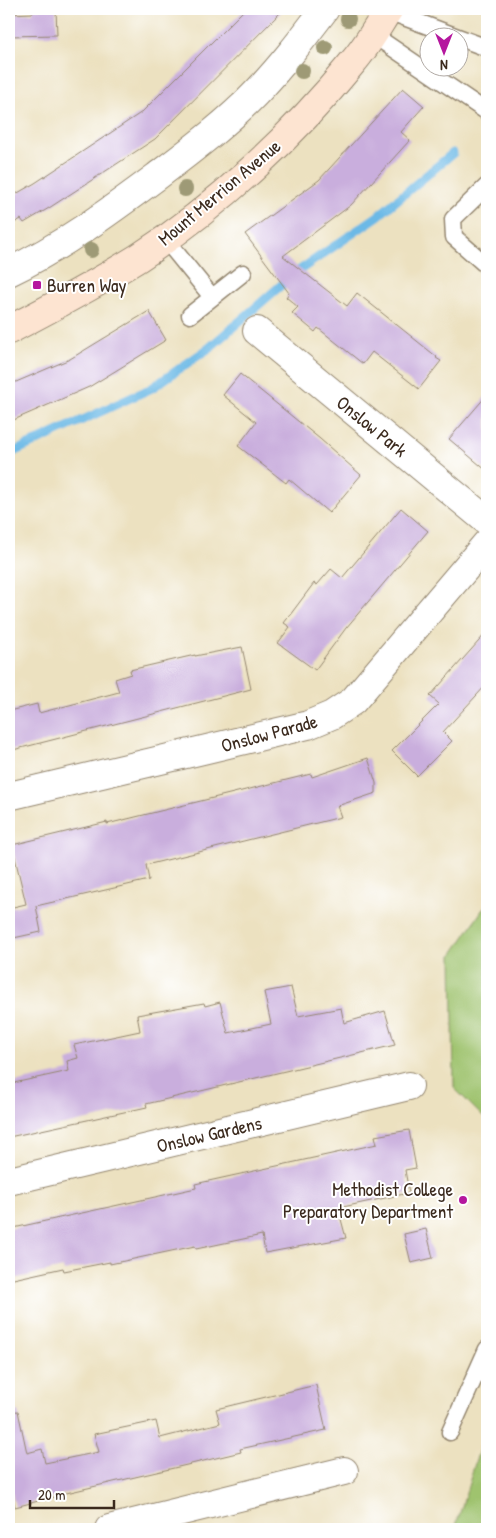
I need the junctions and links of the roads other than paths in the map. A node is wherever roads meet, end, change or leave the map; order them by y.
1 (326, 9) edge
2 (388, 10) edge
3 (372, 34) junction
4 (487, 48) edge
5 (487, 112) edge
6 (487, 186) edge
7 (165, 239) junction
8 (487, 266) edge
9 (9, 272) edge
10 (243, 274) dead end
11 (212, 297) junction
12 (190, 315) dead end
13 (9, 330) edge
14 (257, 331) dead end
15 (487, 521) edge
16 (487, 543) edge
17 (9, 796) edge
18 (409, 1086) dead end
19 (9, 1181) edge
20 (487, 1349) edge
21 (450, 1432) dead end
22 (344, 1471) dead end
23 (109, 1529) edge

1 - 9 street
2 - 3 street, Mount Merrion Avenue
2 - 4 lane
3 - 5 lane
3 - 7 street, Mount Merrion Avenue
6 - 8 lane
7 - 11 lane
7 - 13 street, Mount Merrion Avenue
10 - 11 lane
11 - 12 lane
14 - 15 street, Onslow Park
16 - 17 street, Onslow Parade
18 - 19 street, Onslow Gardens
20 - 21 lane
22 - 23 street

